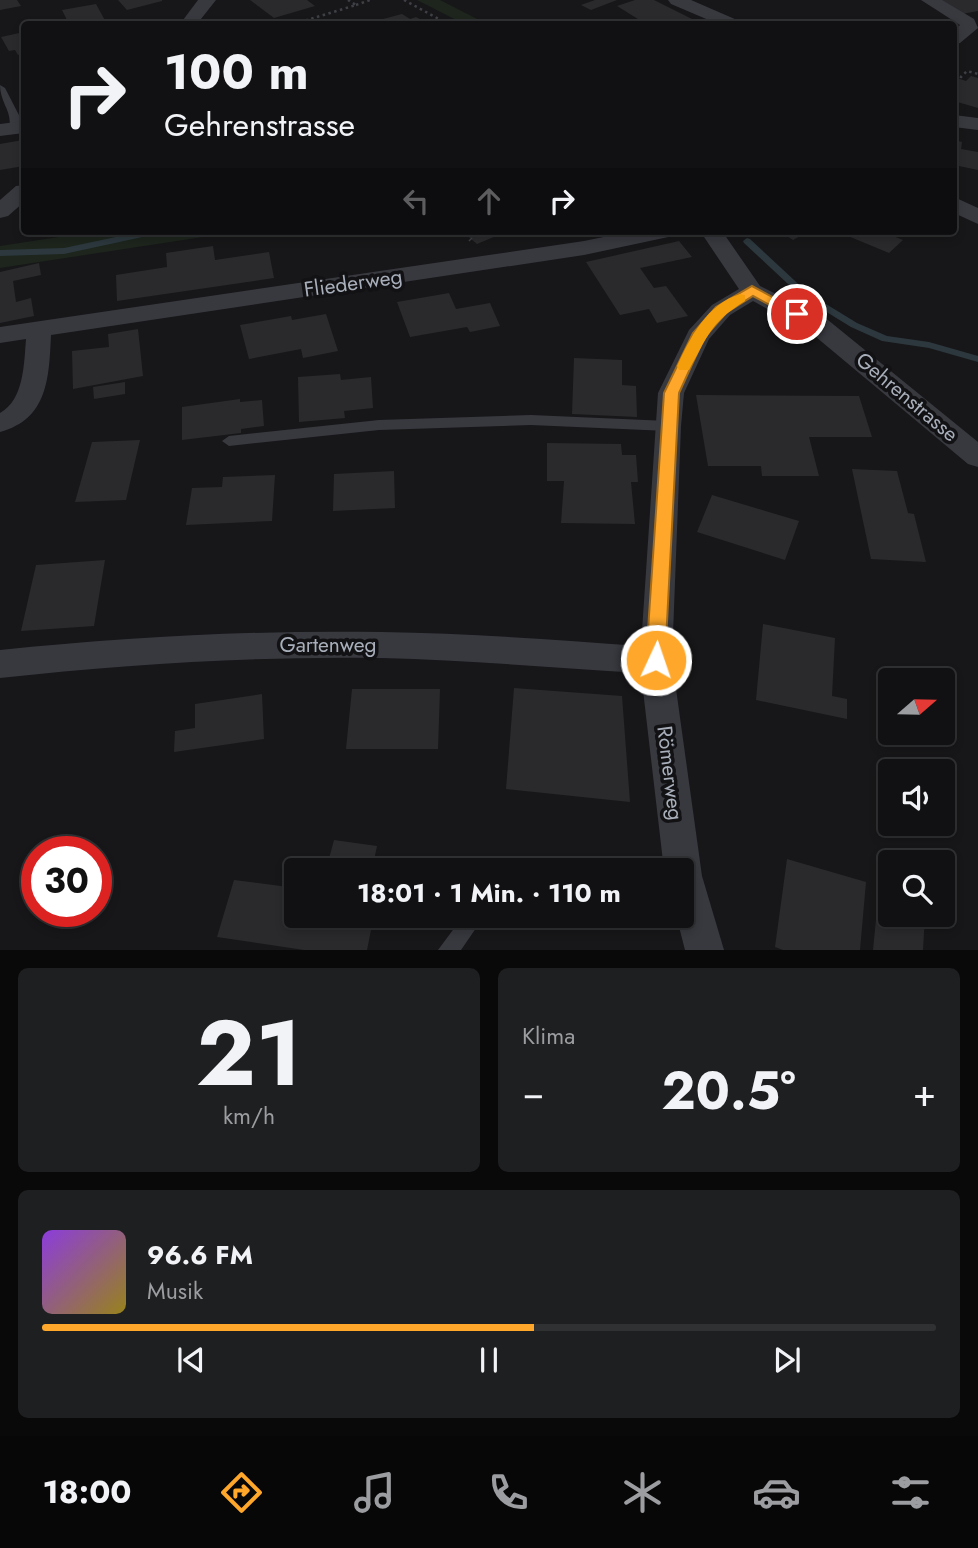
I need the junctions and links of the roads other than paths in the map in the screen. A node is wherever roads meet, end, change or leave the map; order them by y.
1 (206, 0) edge
2 (677, 0) edge
3 (930, 0) edge
4 (190, 21) edge
5 (724, 21) edge
6 (973, 22) edge
7 (957, 37) edge
8 (0, 88) edge
9 (957, 121) edge
10 (978, 124) edge
11 (13, 129) edge
12 (21, 194) edge
13 (957, 206) edge
14 (0, 211) edge
15 (978, 217) edge
16 (646, 235) edge
17 (714, 235) edge
18 (752, 291) junction
19 (39, 329) junction
20 (0, 335) edge
21 (0, 423) edge
22 (668, 426) junction
23 (229, 441) dead end
24 (978, 457) edge
25 (656, 660) junction
26 (0, 664) edge
27 (680, 858) edge
28 (694, 915) edge
29 (466, 928) edge
30 (448, 950) edge
31 (705, 950) edge

1 - 4 street
2 - 5 street
3 - 6 street
6 - 7 street
8 - 11 lane
9 - 10 street
12 - 14 street
13 - 15 street
16 - 19 street, Fliederweg
17 - 18 street, Gehrenstrasse
18 - 22 street, Römerweg
18 - 24 street, Gehrenstrasse
19 - 20 street, Fliederweg
19 - 21 street
22 - 23 lane
22 - 25 street, Römerweg
25 - 26 street, Gartenweg
25 - 27 street, Römerweg
28 - 31 street, Römerweg
29 - 30 lane

